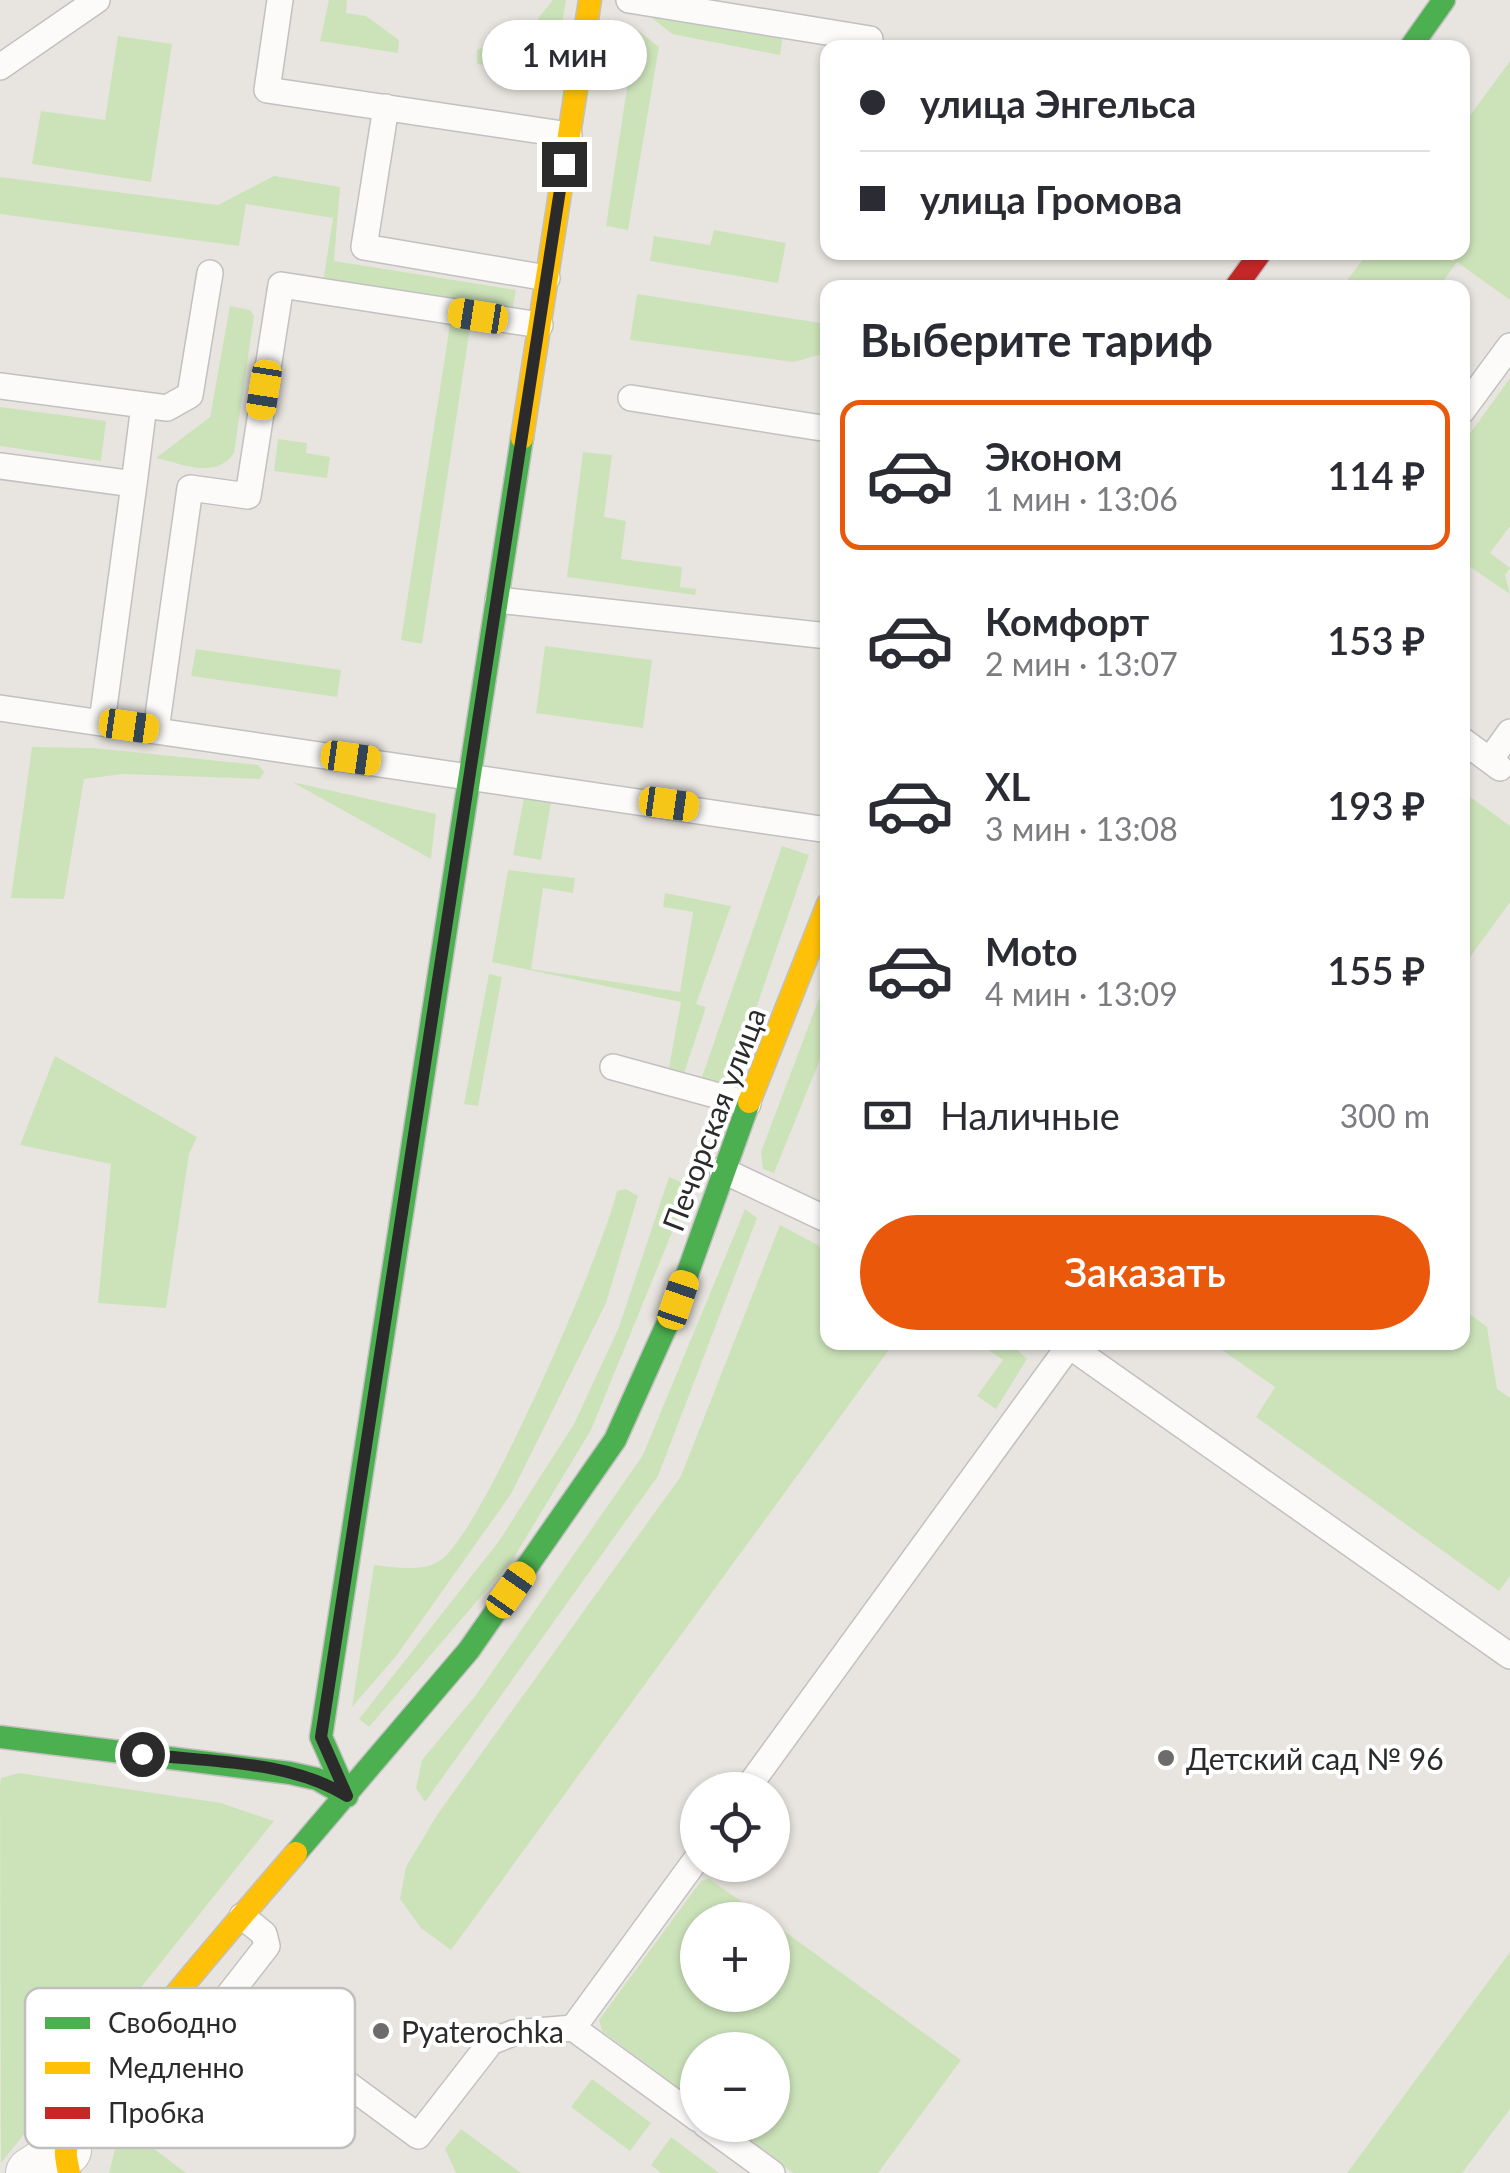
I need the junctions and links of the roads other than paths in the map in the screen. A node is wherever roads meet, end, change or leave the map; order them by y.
1 (97, 0) edge
2 (280, 0) edge
3 (590, 0) edge
4 (629, 0) edge
5 (1444, 0) edge
6 (870, 39) dead end
7 (1416, 40) edge
8 (0, 68) edge
9 (386, 107) junction
10 (569, 134) junction
11 (210, 272) dead end
12 (548, 278) junction
13 (540, 325) junction
14 (1510, 346) edge
15 (0, 386) edge
16 (631, 398) dead end
17 (1470, 401) edge
18 (144, 405) junction
19 (820, 428) edge
20 (0, 466) edge
21 (134, 484) junction
22 (498, 600) junction
23 (820, 635) edge
24 (0, 708) edge
25 (102, 722) junction
26 (156, 730) junction
27 (1510, 732) edge
28 (1470, 746) edge
29 (472, 776) junction
30 (820, 829) edge
31 (820, 924) edge
32 (613, 1067) dead end
33 (748, 1104) junction
34 (722, 1170) junction
35 (820, 1216) edge
36 (1063, 1350) edge
37 (1076, 1350) edge
38 (1510, 1656) edge
39 (0, 1737) edge
40 (759, 1772) edge
41 (347, 1796) junction
42 (680, 1882) edge
43 (242, 1916) junction
44 (184, 1988) edge
45 (234, 1988) edge
46 (573, 2028) junction
47 (355, 2090) edge
48 (680, 2106) edge
49 (729, 2142) edge
50 (772, 2173) edge

1 - 8 lane
2 - 9 lane
3 - 10 street
4 - 6 lane
5 - 7 street
9 - 10 lane
9 - 12 lane
10 - 12 street
11 - 18 lane
12 - 13 street
13 - 22 street
13 - 26 lane
14 - 17 lane
15 - 18 lane
16 - 19 lane
18 - 21 lane
20 - 21 lane
21 - 25 lane
22 - 23 lane
22 - 29 street
24 - 25 lane
25 - 26 lane
26 - 29 lane
27 - 28 lane
29 - 30 lane
29 - 41 street
31 - 33 street, Печорская улица
32 - 33 lane
33 - 34 street, Печорская улица
34 - 35 lane
34 - 41 street, Печорская улица
36 - 40 lane
37 - 38 lane
39 - 41 street
41 - 43 street, Печорская улица
42 - 46 lane
43 - 44 street, Печорская улица
43 - 45 lane
46 - 47 lane
46 - 48 lane
49 - 50 lane

